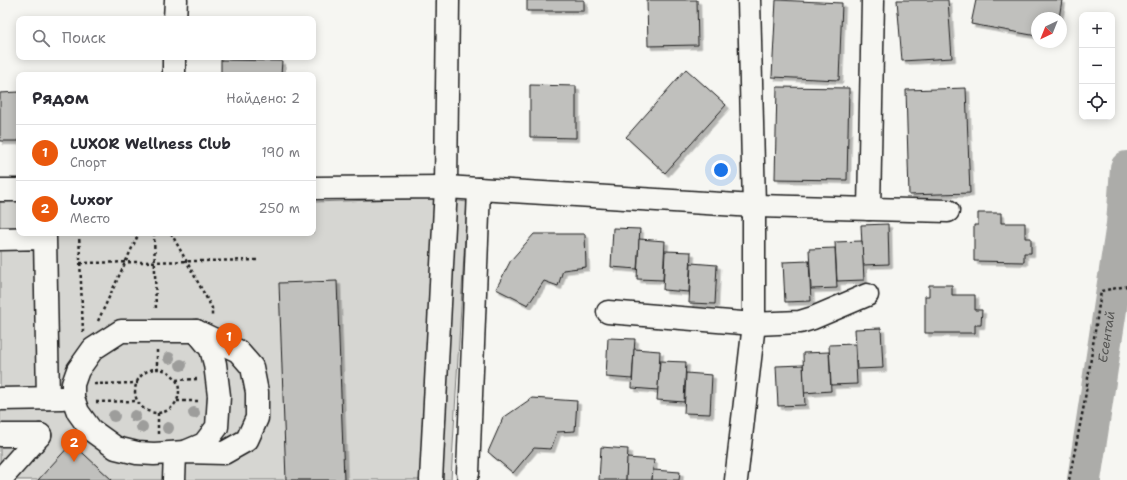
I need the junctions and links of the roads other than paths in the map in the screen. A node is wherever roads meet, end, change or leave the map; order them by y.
1 (176, 0) edge
2 (448, 0) edge
3 (749, 0) edge
4 (873, 0) edge
5 (175, 16) edge
6 (174, 60) edge
7 (174, 72) edge
8 (446, 186) junction
9 (316, 188) edge
10 (478, 189) junction
11 (0, 190) edge
12 (16, 190) edge
13 (754, 206) junction
14 (869, 209) junction
15 (948, 211) dead end
16 (0, 239) edge
17 (867, 295) dead end
18 (608, 312) dead end
19 (754, 324) junction
20 (204, 335) junction
21 (74, 395) junction
22 (48, 398) junction
23 (0, 399) edge
24 (0, 435) edge
25 (180, 453) junction
26 (468, 473) dead end
27 (0, 480) edge
28 (174, 480) edge
29 (431, 480) edge
30 (736, 480) edge

1 - 5 street
2 - 8 street
3 - 13 street
4 - 14 street
6 - 7 street
8 - 9 street
8 - 10 street
8 - 29 street
10 - 13 street
10 - 26 street
11 - 12 street
13 - 14 street
13 - 19 street
14 - 15 street
16 - 22 street
17 - 19 street
18 - 19 street
19 - 30 street
20 - 21 street
20 - 25 street
20 - 25 street
21 - 22 street
21 - 25 street
22 - 23 street
24 - 27 street
25 - 28 street

